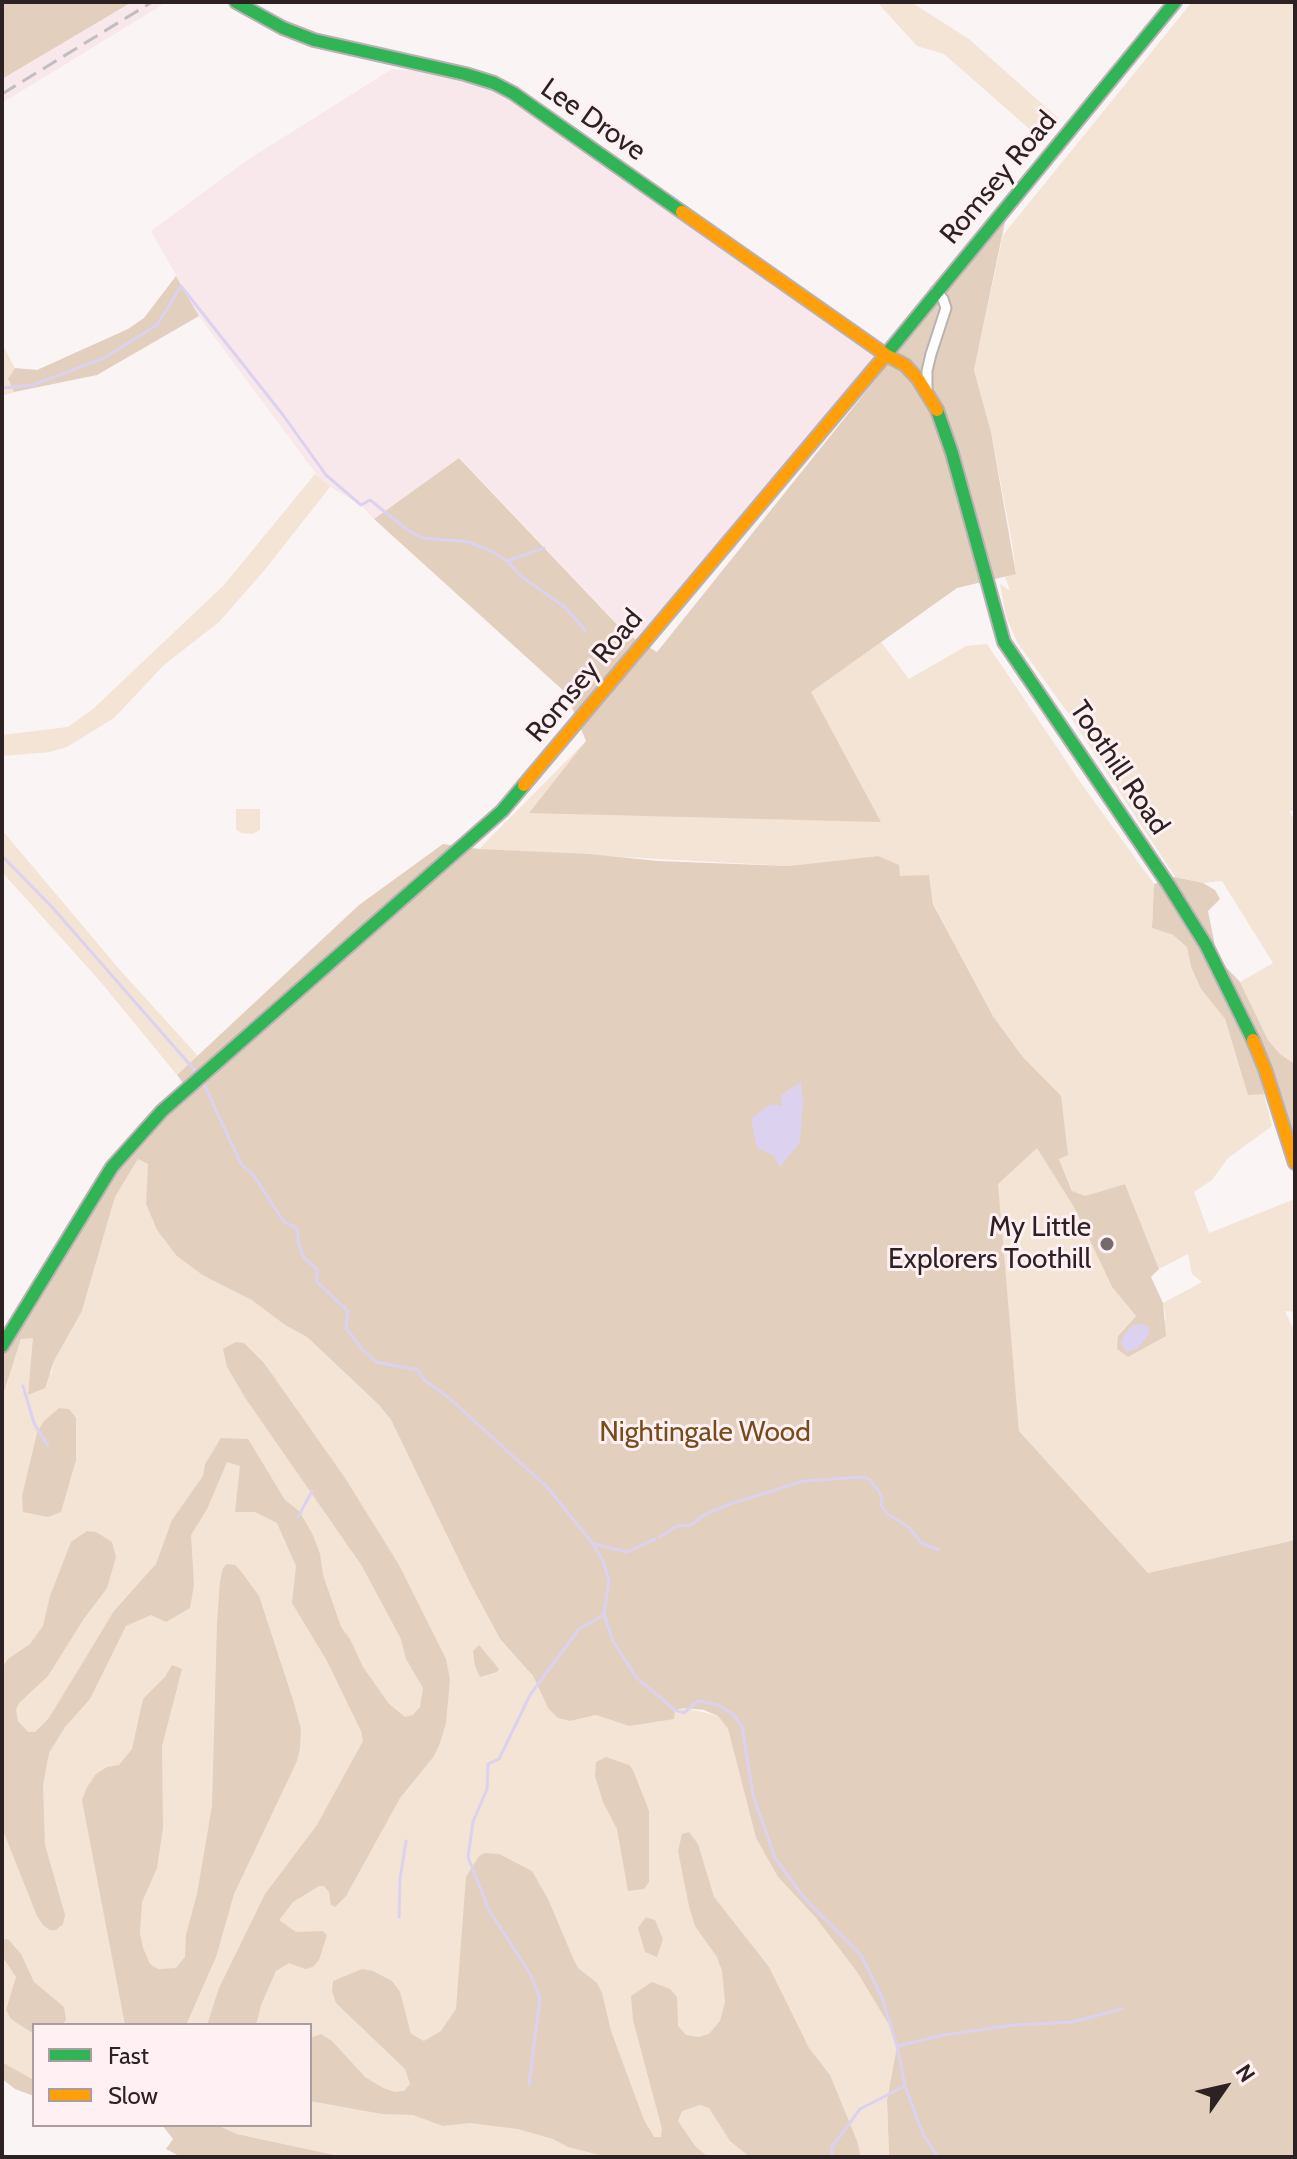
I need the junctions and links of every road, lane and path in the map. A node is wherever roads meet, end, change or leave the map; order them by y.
1 (236, 2) edge
2 (1175, 2) edge
3 (936, 291) junction
4 (886, 355) junction
5 (927, 391) junction
6 (1295, 1163) edge
7 (2, 1346) edge

1 - 4 main road, Lee Drove
2 - 3 main road, Romsey Road
3 - 4 main road, Romsey Road
3 - 5 street
4 - 5 main road, Toothill Road
4 - 7 main road, Romsey Road
5 - 6 main road, Toothill Road

